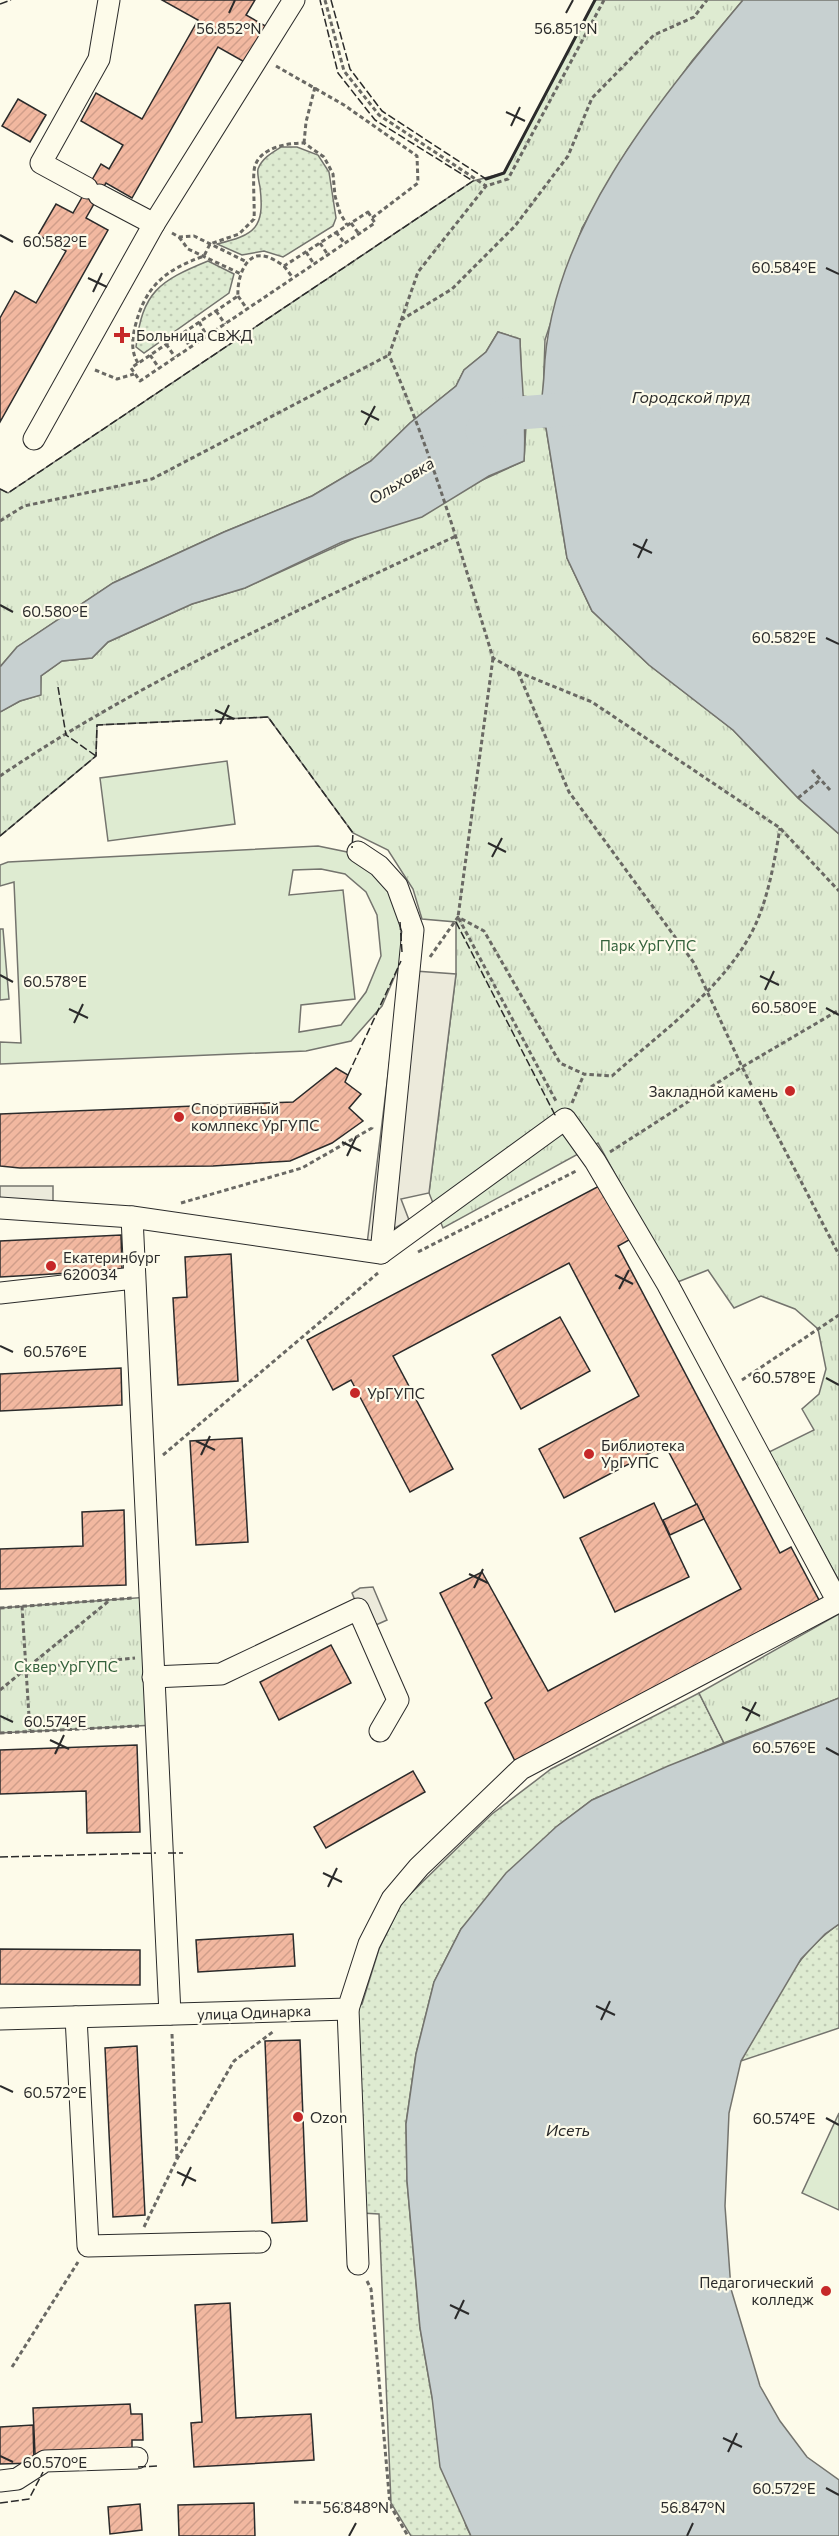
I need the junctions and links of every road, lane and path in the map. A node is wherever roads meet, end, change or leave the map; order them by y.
1 (109, 0) edge
2 (294, 0) edge
3 (325, 0) edge
4 (604, 0) edge
5 (707, 0) edge
6 (259, 57) junction
7 (315, 87) junction
8 (304, 143) junction
9 (486, 186) junction
10 (372, 218) junction
11 (154, 224) junction
12 (349, 224) junction
13 (336, 232) junction
14 (359, 234) junction
15 (194, 236) dead end
16 (179, 237) dead end
17 (320, 243) junction
18 (210, 244) junction
19 (345, 244) junction
20 (306, 252) junction
21 (328, 255) junction
22 (204, 256) junction
23 (247, 262) junction
24 (314, 264) junction
25 (284, 266) junction
26 (241, 274) junction
27 (293, 278) junction
28 (238, 296) junction
29 (247, 309) junction
30 (216, 311) junction
31 (401, 320) junction
32 (199, 322) junction
33 (225, 324) junction
34 (182, 334) junction
35 (207, 336) junction
36 (166, 344) junction
37 (190, 347) junction
38 (150, 355) junction
39 (389, 356) junction
40 (175, 357) junction
41 (138, 363) junction
42 (88, 366) dead end
43 (159, 368) junction
44 (135, 374) junction
45 (34, 440) dead end
46 (0, 520) edge
47 (456, 536) junction
48 (493, 658) junction
49 (518, 672) junction
50 (812, 770) dead end
51 (0, 776) edge
52 (820, 780) junction
53 (830, 790) dead end
54 (798, 798) dead end
55 (780, 828) junction
56 (358, 852) dead end
57 (839, 891) edge
58 (458, 917) junction
59 (706, 992) junction
60 (839, 1010) edge
61 (742, 1067) junction
62 (584, 1074) junction
63 (565, 1119) junction
64 (372, 1128) dead end
65 (596, 1161) junction
66 (177, 1204) dead end
67 (0, 1208) edge
68 (132, 1217) junction
69 (839, 1255) edge
70 (411, 1256) dead end
71 (380, 1262) junction
72 (134, 1278) junction
73 (0, 1293) edge
74 (839, 1316) edge
75 (725, 1391) junction
76 (143, 1471) junction
77 (149, 1597) junction
78 (111, 1600) junction
79 (22, 1606) junction
80 (0, 1608) edge
81 (152, 1667) junction
82 (26, 1669) junction
83 (0, 1690) edge
84 (155, 1725) junction
85 (30, 1731) junction
86 (380, 1731) dead end
87 (0, 1733) edge
88 (348, 2009) junction
89 (170, 2014) junction
90 (76, 2017) junction
91 (0, 2019) edge
92 (281, 2025) dead end
93 (177, 2159) junction
94 (260, 2242) dead end
95 (135, 2245) junction
96 (88, 2246) junction
97 (358, 2264) joint
98 (12, 2367) dead end
99 (137, 2458) dead end
100 (0, 2481) edge
101 (294, 2502) dead end
102 (390, 2505) junction
103 (408, 2536) edge

1 - 11 street
2 - 6 street
3 - 9 path
4 - 9 path
5 - 31 path
6 - 7 path
6 - 11 street
7 - 8 path
7 - 10 path
8 - 12 path
8 - 18 path
9 - 31 path
10 - 12 path
10 - 14 path
11 - 45 street
12 - 13 path
12 - 14 path
13 - 17 path
13 - 19 path
14 - 19 path
15 - 18 path
16 - 22 path
17 - 20 path
17 - 21 path
18 - 22 path
18 - 23 path
19 - 21 path
20 - 24 path
20 - 25 path
21 - 24 path
22 - 26 path
22 - 41 path
23 - 25 path
23 - 26 path
24 - 27 path
25 - 27 path
26 - 28 path
27 - 29 path
28 - 29 path
28 - 30 path
29 - 33 path
30 - 32 path
30 - 33 path
31 - 39 path
32 - 34 path
32 - 35 path
33 - 35 path
34 - 36 path
34 - 37 path
35 - 37 path
36 - 38 path
36 - 40 path
37 - 40 path
38 - 41 path
38 - 43 path
39 - 46 path
39 - 47 path
40 - 43 path
41 - 44 path
42 - 44 path
43 - 44 path
47 - 48 path
47 - 51 path
48 - 49 path
48 - 58 path
49 - 55 path
49 - 59 path
50 - 52 path
52 - 53 path
52 - 54 path
55 - 57 path
55 - 59 path
56 - 71 street
58 - 62 path
58 - 63 path
59 - 61 path
59 - 62 path
60 - 61 path
61 - 65 path
61 - 69 path
62 - 63 path
63 - 65 street
63 - 71 street
64 - 66 path
65 - 70 path
65 - 75 street
67 - 68 street
68 - 71 street
68 - 72 street
71 - 76 path
72 - 73 street
72 - 76 street
74 - 75 path
75 - 88 street
76 - 77 street
77 - 78 path
77 - 81 street
78 - 79 path
78 - 82 path
79 - 80 path
79 - 82 path
81 - 82 path
81 - 84 street
81 - 86 street
82 - 83 path
82 - 85 path
84 - 85 path
84 - 89 street
85 - 87 path
88 - 89 street, улица Одинарка
88 - 97 street
89 - 90 street, улица Одинарка
89 - 93 path
90 - 91 street, улица Одинарка
90 - 96 street
92 - 93 path
93 - 95 path
94 - 95 street
95 - 96 street
96 - 98 path
97 - 102 path
99 - 100 street
101 - 102 path
102 - 103 path

